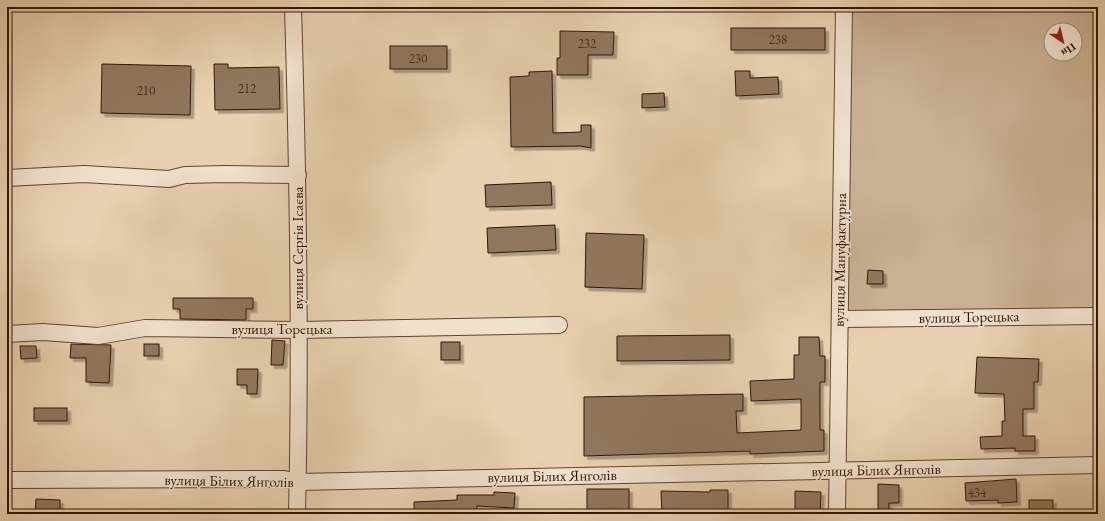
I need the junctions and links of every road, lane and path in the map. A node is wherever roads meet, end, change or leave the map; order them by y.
1 (294, 7) edge
2 (844, 7) edge
3 (298, 175) junction
4 (7, 178) edge
5 (1098, 316) edge
6 (840, 319) junction
7 (559, 325) dead end
8 (299, 330) junction
9 (7, 334) edge
10 (1098, 465) edge
11 (838, 470) junction
12 (7, 480) edge
13 (298, 482) junction
14 (297, 514) edge
15 (837, 514) edge

1 - 3 street, вулиця Сергія Ісаєва
2 - 6 street, вулиця Мануфактурна
3 - 4 street
3 - 8 street, вулиця Сергія Ісаєва
5 - 6 street, вулиця Торецька
6 - 11 street, вулиця Мануфактурна
7 - 8 street, вулиця Торецька
8 - 9 street, вулиця Торецька
8 - 13 street, вулиця Сергія Ісаєва
10 - 11 street, вулиця Білих Янголів
11 - 13 street, вулиця Білих Янголів
11 - 15 street, вулиця Мануфактурна
12 - 13 street, вулиця Білих Янголів
13 - 14 street, вулиця Сергія Ісаєва

